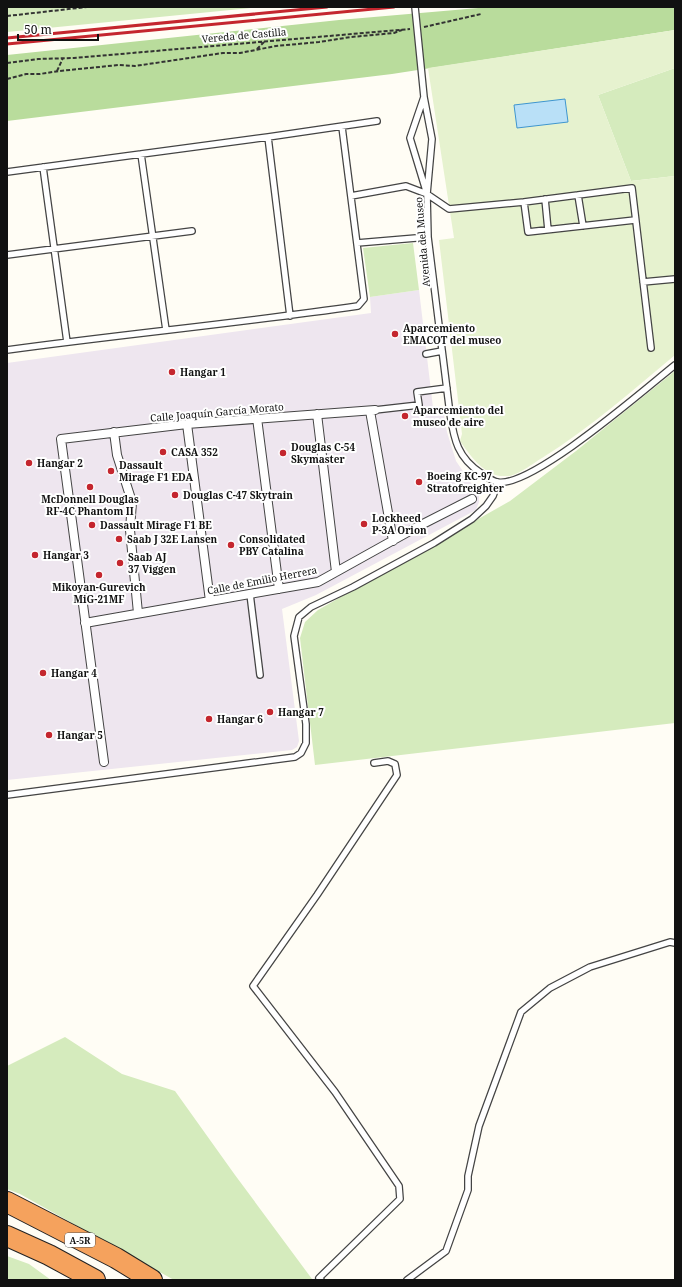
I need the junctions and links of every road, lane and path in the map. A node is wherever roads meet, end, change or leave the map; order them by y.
1 (87, 7) edge
2 (415, 7) edge
3 (481, 14) dead end
4 (7, 16) edge
5 (405, 29) junction
6 (417, 29) junction
7 (264, 41) junction
8 (256, 50) junction
9 (63, 58) junction
10 (7, 63) edge
11 (57, 71) junction
12 (7, 79) edge
13 (424, 95) junction
14 (377, 121) dead end
15 (342, 127) junction
16 (268, 137) junction
17 (141, 154) junction
18 (43, 167) junction
19 (7, 172) edge
20 (427, 194) junction
21 (578, 195) junction
22 (351, 196) junction
23 (545, 199) junction
24 (524, 202) junction
25 (635, 220) junction
26 (583, 226) junction
27 (548, 230) junction
28 (192, 231) dead end
29 (153, 237) junction
30 (428, 237) junction
31 (357, 244) junction
32 (54, 250) junction
33 (7, 255) edge
34 (675, 279) edge
35 (643, 282) junction
36 (290, 316) junction
37 (166, 330) junction
38 (67, 342) junction
39 (651, 348) dead end
40 (7, 350) edge
41 (442, 351) junction
42 (426, 354) dead end
43 (675, 365) edge
44 (447, 388) junction
45 (372, 411) junction
46 (317, 414) junction
47 (257, 418) junction
48 (186, 424) junction
49 (114, 432) junction
50 (498, 482) junction
51 (472, 499) dead end
52 (393, 541) junction
53 (336, 572) junction
54 (279, 588) junction
55 (250, 594) junction
56 (210, 601) junction
57 (138, 613) junction
58 (84, 622) junction
59 (260, 675) dead end
60 (104, 762) dead end
61 (374, 763) dead end
62 (7, 795) edge
63 (675, 943) edge
64 (7, 1202) edge
65 (7, 1236) edge
66 (49, 1255) junction
67 (87, 1280) edge
68 (95, 1280) edge
69 (152, 1280) edge
70 (321, 1280) edge
71 (408, 1280) edge

1 - 4 path
2 - 6 lane, Avenida del Museo
3 - 6 path, Vereda de Castilla
5 - 6 path, Vereda de Castilla
5 - 7 path, Vereda de Castilla
5 - 8 path
6 - 13 lane, Avenida del Museo
7 - 8 path
7 - 9 path, Vereda de Castilla
8 - 11 path
9 - 10 path, Vereda de Castilla
9 - 11 path
11 - 12 path
13 - 20 lane
13 - 20 lane, Avenida del Museo
14 - 15 lane
15 - 16 lane
15 - 22 lane
16 - 17 lane
16 - 36 lane
17 - 18 lane
17 - 29 lane
18 - 19 lane
18 - 32 lane
20 - 22 lane
20 - 24 lane
20 - 30 lane, Avenida del Museo
21 - 23 lane
21 - 25 lane
21 - 26 lane
22 - 31 lane
23 - 24 lane
23 - 27 lane
24 - 27 lane
25 - 26 lane
25 - 35 lane
26 - 27 lane
28 - 29 lane
29 - 32 lane
29 - 37 lane
30 - 31 lane
30 - 41 lane, Avenida del Museo
31 - 36 lane
32 - 33 lane
32 - 38 lane
34 - 35 lane
35 - 39 lane
36 - 37 lane
37 - 38 lane
38 - 40 lane
41 - 42 lane
41 - 44 lane, Avenida del Museo
43 - 50 lane
44 - 45 lane
44 - 50 lane, Avenida del Museo
45 - 46 street, Calle Joaquín García Morato
45 - 52 street
46 - 47 street, Calle Joaquín García Morato
46 - 53 street
47 - 48 street, Calle Joaquín García Morato
47 - 54 street
48 - 49 street, Calle Joaquín García Morato
48 - 56 street
49 - 57 street
49 - 58 street, Calle Joaquín García Morato
50 - 62 lane
51 - 52 street, Calle de Emilio Herrera
52 - 53 street, Calle de Emilio Herrera
53 - 54 street, Calle de Emilio Herrera
54 - 55 street, Calle de Emilio Herrera
55 - 56 street, Calle de Emilio Herrera
55 - 59 lane
56 - 57 street, Calle de Emilio Herrera
57 - 58 street, Calle de Emilio Herrera
58 - 60 street
61 - 70 lane
63 - 71 lane
64 - 69 highway, A-5R
65 - 66 highway, A-5R
66 - 67 highway
66 - 68 highway, A-5R

